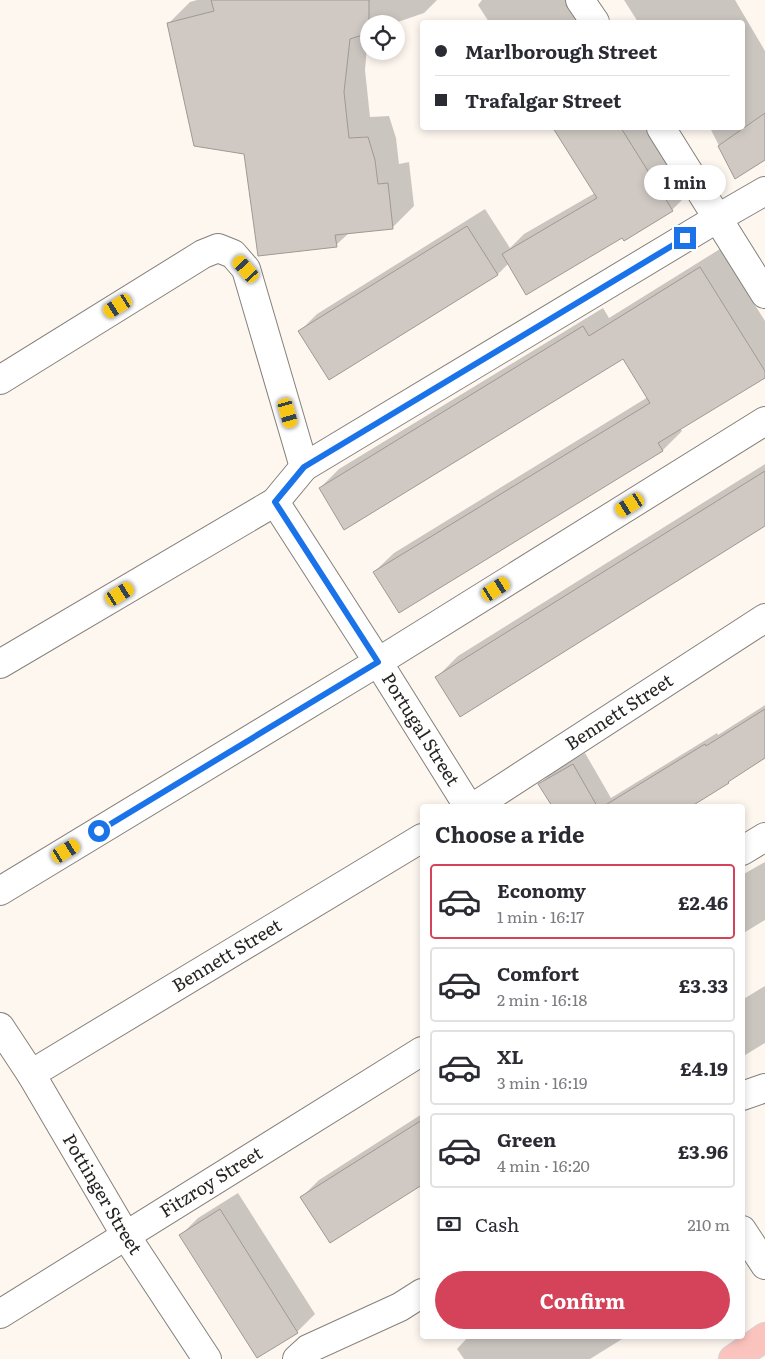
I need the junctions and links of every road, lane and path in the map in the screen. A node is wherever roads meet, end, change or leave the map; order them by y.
1 (580, 0) edge
2 (593, 20) edge
3 (662, 130) edge
4 (765, 191) edge
5 (718, 218) junction
6 (765, 294) edge
7 (0, 380) edge
8 (765, 422) edge
9 (304, 467) junction
10 (275, 502) junction
11 (765, 618) edge
12 (378, 662) junction
13 (0, 664) edge
14 (467, 804) edge
15 (478, 804) edge
16 (765, 837) edge
17 (420, 839) edge
18 (745, 849) edge
19 (0, 891) edge
20 (0, 1027) edge
21 (420, 1052) edge
22 (32, 1074) junction
23 (765, 1088) edge
24 (745, 1095) edge
25 (745, 1235) edge
26 (126, 1236) junction
27 (765, 1265) edge
28 (420, 1294) edge
29 (0, 1314) edge
30 (765, 1337) edge
31 (207, 1359) edge
32 (298, 1359) edge
33 (733, 1359) edge

1 - 2 street
3 - 5 street
4 - 5 street
5 - 6 street
5 - 9 street
7 - 9 street
8 - 12 street
9 - 10 street
10 - 12 street, Portugal Street
10 - 13 street
11 - 15 street, Bennett Street
12 - 14 street, Portugal Street
12 - 19 street
16 - 18 street
17 - 22 street, Bennett Street
20 - 22 street, Pottinger Street
21 - 26 street, Fitzroy Street
22 - 26 street, Pottinger Street
23 - 24 street
25 - 27 street
26 - 29 street, Fitzroy Street
26 - 31 street, Pottinger Street
28 - 32 street
30 - 33 highway

